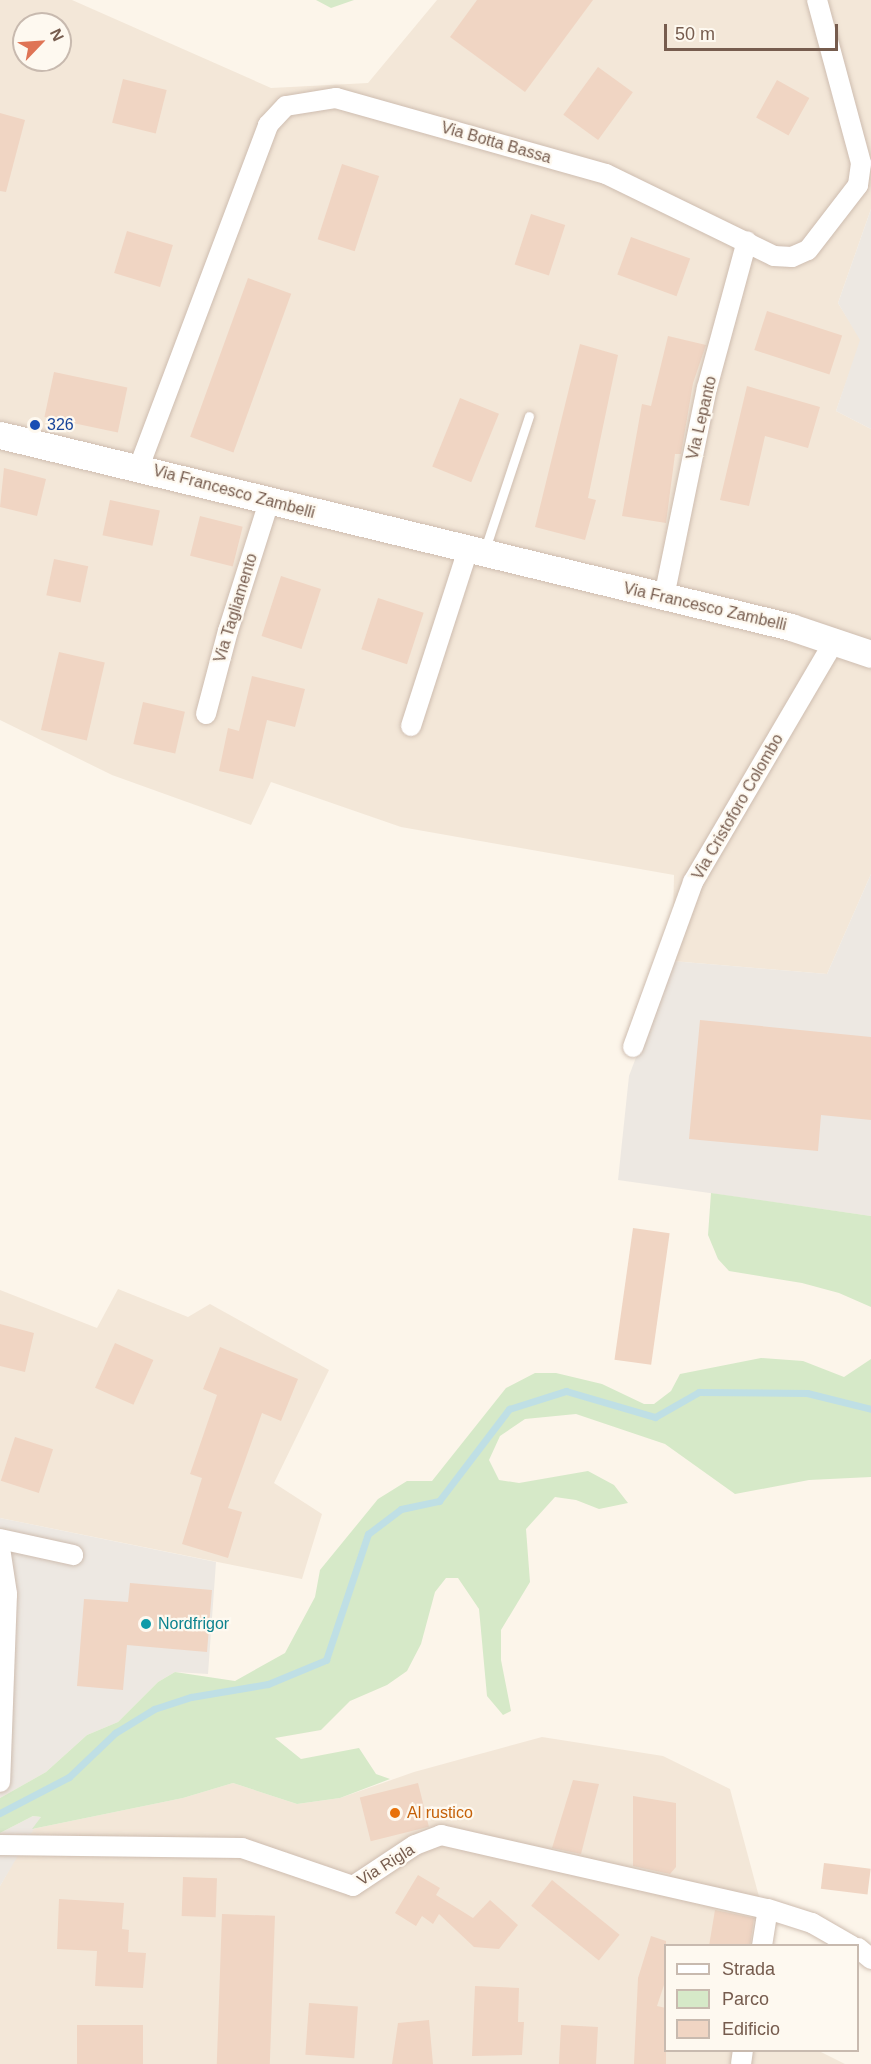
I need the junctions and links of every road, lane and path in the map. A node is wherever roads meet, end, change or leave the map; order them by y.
1 (817, 0) edge
2 (747, 241) junction
3 (529, 416) dead end
4 (0, 435) edge
5 (139, 467) junction
6 (269, 502) junction
7 (475, 552) junction
8 (664, 597) junction
9 (834, 642) junction
10 (871, 654) edge
11 (206, 714) dead end
12 (411, 726) dead end
13 (633, 1047) dead end
14 (0, 1539) edge
15 (0, 1548) edge
16 (73, 1555) dead end
17 (0, 1782) edge
18 (0, 1845) edge
19 (768, 1909) junction
20 (762, 1944) edge
21 (849, 1944) edge
22 (859, 1949) edge
23 (871, 1959) edge

1 - 2 street, Via Botta Bassa
2 - 5 street, Via Botta Bassa
2 - 8 street, Via Lepanto
3 - 7 lane
4 - 5 main road, Via Francesco Zambelli
5 - 6 main road, Via Francesco Zambelli
6 - 7 main road, Via Francesco Zambelli
6 - 11 street, Via Tagliamento
7 - 8 main road, Via Francesco Zambelli
7 - 12 street
8 - 9 main road, Via Francesco Zambelli
9 - 10 main road, Via Francesco Zambelli
9 - 13 street, Via Cristoforo Colombo
14 - 16 street
15 - 17 street
18 - 19 street, Via Rigla
19 - 20 street
19 - 21 street, Via Rigla
22 - 23 street

